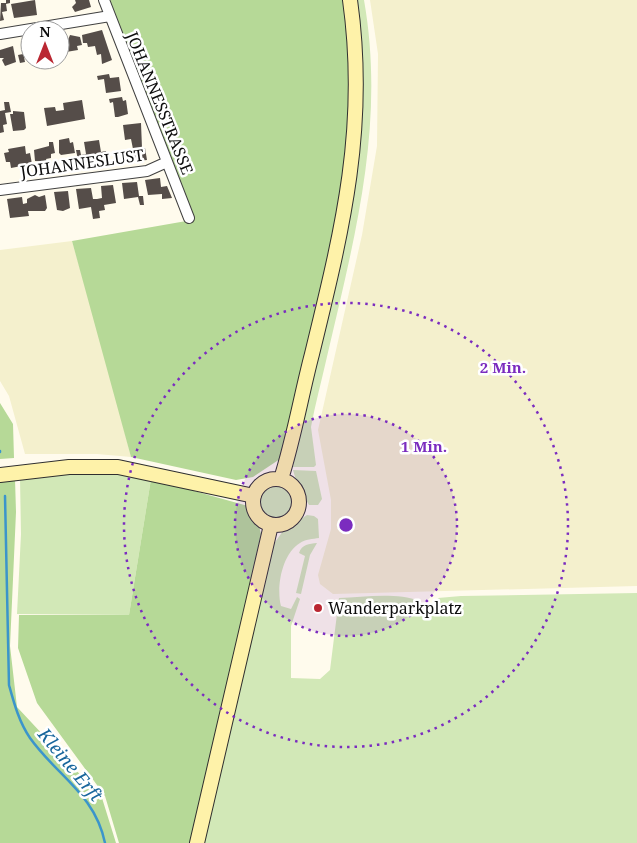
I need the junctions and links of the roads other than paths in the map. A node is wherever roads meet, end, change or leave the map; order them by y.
1 (104, 0) edge
2 (350, 0) edge
3 (110, 16) junction
4 (0, 34) edge
5 (167, 162) junction
6 (0, 190) edge
7 (189, 218) dead end
8 (0, 475) edge
9 (281, 479) junction
10 (254, 496) junction
11 (271, 525) junction
12 (197, 843) edge

1 - 3 street, JOHANNESSTRASSE
2 - 9 main road
3 - 4 street
3 - 5 street, JOHANNESSTRASSE
5 - 6 street, JOHANNESLUST
5 - 7 street, JOHANNESSTRASSE
8 - 10 main road
9 - 10 main road
9 - 11 main road
10 - 11 main road
11 - 12 main road

